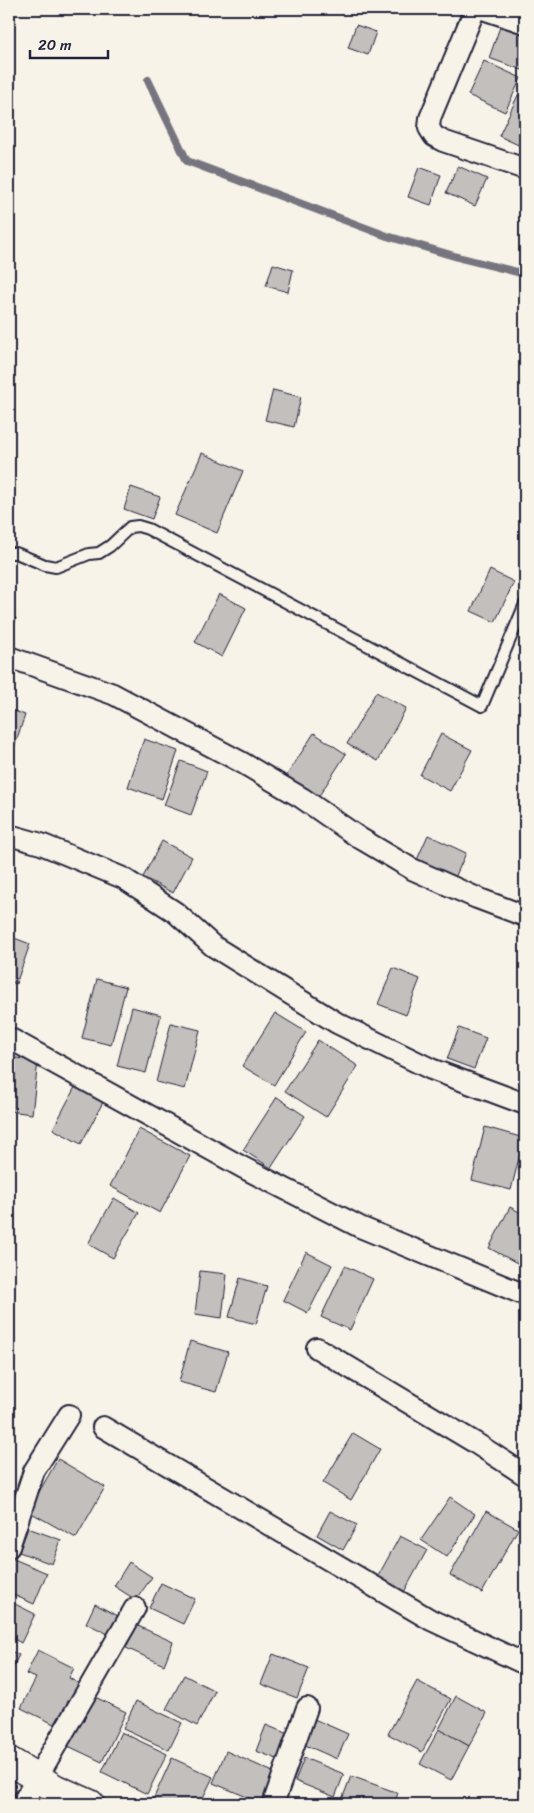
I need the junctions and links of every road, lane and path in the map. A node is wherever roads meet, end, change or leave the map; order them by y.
1 (475, 9) edge
2 (483, 9) edge
3 (525, 23) edge
4 (525, 169) edge
5 (9, 552) edge
6 (525, 604) edge
7 (9, 657) edge
8 (9, 835) edge
9 (525, 916) edge
10 (9, 1038) edge
11 (525, 1104) edge
12 (525, 1294) edge
13 (316, 1348) dead end
14 (69, 1415) dead end
15 (103, 1427) dead end
16 (525, 1475) edge
17 (9, 1547) edge
18 (135, 1608) dead end
19 (525, 1664) edge
20 (307, 1708) dead end
21 (9, 1761) edge
22 (38, 1778) junction
23 (22, 1804) edge
24 (90, 1804) edge
25 (272, 1804) edge

1 - 4 street
2 - 3 street
5 - 6 lane
7 - 9 street
8 - 11 street
10 - 12 street
13 - 16 street
14 - 17 street
15 - 19 street
18 - 22 street
20 - 25 street
21 - 22 street
22 - 23 street
22 - 24 street

